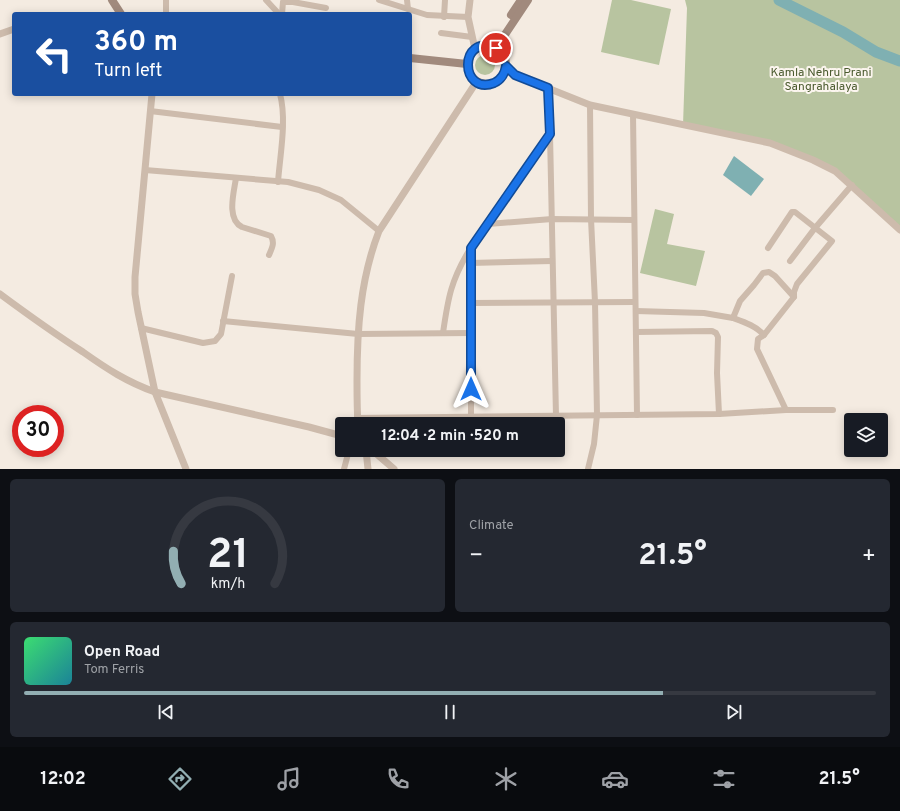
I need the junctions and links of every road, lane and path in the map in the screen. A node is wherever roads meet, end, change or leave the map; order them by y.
1 (112, 0) edge
2 (166, 0) edge
3 (266, 0) edge
4 (379, 0) edge
5 (407, 0) edge
6 (445, 0) edge
7 (470, 0) edge
8 (521, 0) edge
9 (528, 0) edge
10 (283, 1) edge
11 (326, 8) dead end
12 (408, 8) junction
13 (120, 12) edge
14 (166, 12) edge
15 (277, 12) edge
16 (282, 12) edge
17 (444, 16) junction
18 (468, 17) junction
19 (12, 30) edge
20 (442, 33) dead end
21 (0, 34) edge
22 (472, 37) junction
23 (494, 47) junction
24 (475, 49) junction
25 (412, 58) edge
26 (467, 64) junction
27 (506, 66) junction
28 (477, 82) junction
29 (548, 88) junction
30 (152, 96) edge
31 (280, 96) edge
32 (590, 105) junction
33 (150, 111) junction
34 (633, 114) junction
35 (282, 127) junction
36 (550, 134) junction
37 (145, 170) junction
38 (236, 178) junction
39 (278, 182) junction
40 (852, 185) junction
41 (552, 219) junction
42 (591, 219) junction
43 (634, 220) junction
44 (488, 224) junction
45 (815, 228) junction
46 (900, 230) edge
47 (379, 231) junction
48 (471, 248) junction
49 (768, 248) dead end
50 (269, 255) dead end
51 (552, 261) junction
52 (790, 261) dead end
53 (470, 263) junction
54 (232, 276) dead end
55 (0, 294) edge
56 (794, 298) junction
57 (595, 302) junction
58 (635, 302) junction
59 (471, 303) junction
60 (554, 303) junction
61 (636, 311) junction
62 (733, 318) junction
63 (223, 321) junction
64 (141, 328) junction
65 (636, 332) junction
66 (443, 333) junction
67 (471, 333) junction
68 (358, 334) junction
69 (764, 335) junction
70 (155, 392) junction
71 (786, 410) junction
72 (833, 410) dead end
73 (719, 414) junction
74 (597, 415) junction
75 (637, 415) junction
76 (556, 416) junction
77 (358, 417) edge
78 (471, 417) joint
79 (335, 434) edge
80 (347, 457) edge
81 (367, 457) edge
82 (380, 457) edge
83 (186, 469) edge
84 (344, 469) edge
85 (368, 469) edge
86 (394, 469) edge
87 (588, 469) edge

1 - 13 main road
2 - 14 street
3 - 15 street
4 - 12 street
5 - 12 street
6 - 17 street
7 - 18 street
8 - 23 main road
9 - 23 main road
10 - 11 street
10 - 16 street
12 - 17 street
17 - 18 street
18 - 22 street
19 - 21 street
20 - 22 street
22 - 24 street
23 - 24 main road
23 - 27 main road
24 - 26 main road
25 - 26 main road
26 - 28 main road
27 - 28 main road
27 - 29 street
28 - 47 street
29 - 32 street
29 - 36 street
30 - 33 street
31 - 35 street
32 - 34 street
32 - 42 street
33 - 35 street
33 - 37 street
34 - 40 street
34 - 43 street
35 - 39 street
36 - 41 street
36 - 44 street
37 - 38 street
37 - 64 street
38 - 39 street
38 - 50 street
39 - 47 street
40 - 45 street
40 - 46 street
41 - 42 street
41 - 44 street
41 - 51 street
42 - 43 street
42 - 57 street
43 - 58 street
44 - 48 street
45 - 49 street
45 - 52 street
45 - 56 street
47 - 68 street
48 - 53 street
48 - 66 street
51 - 53 street
51 - 60 street
53 - 59 street
54 - 63 street
55 - 70 street
56 - 62 street
56 - 69 street
57 - 58 street
57 - 60 street
57 - 74 street
58 - 61 street
59 - 60 street
59 - 67 street
60 - 76 street
61 - 62 street
61 - 65 street
62 - 69 street
63 - 64 street
63 - 68 street
64 - 70 street
65 - 73 street
65 - 75 street
66 - 67 street
66 - 68 street
67 - 78 street
68 - 77 street
69 - 71 street
70 - 79 street
70 - 83 street
71 - 72 street
71 - 73 street
73 - 75 street
74 - 75 street
74 - 76 street
74 - 87 street
76 - 78 street
80 - 84 street
81 - 85 street
82 - 86 street

